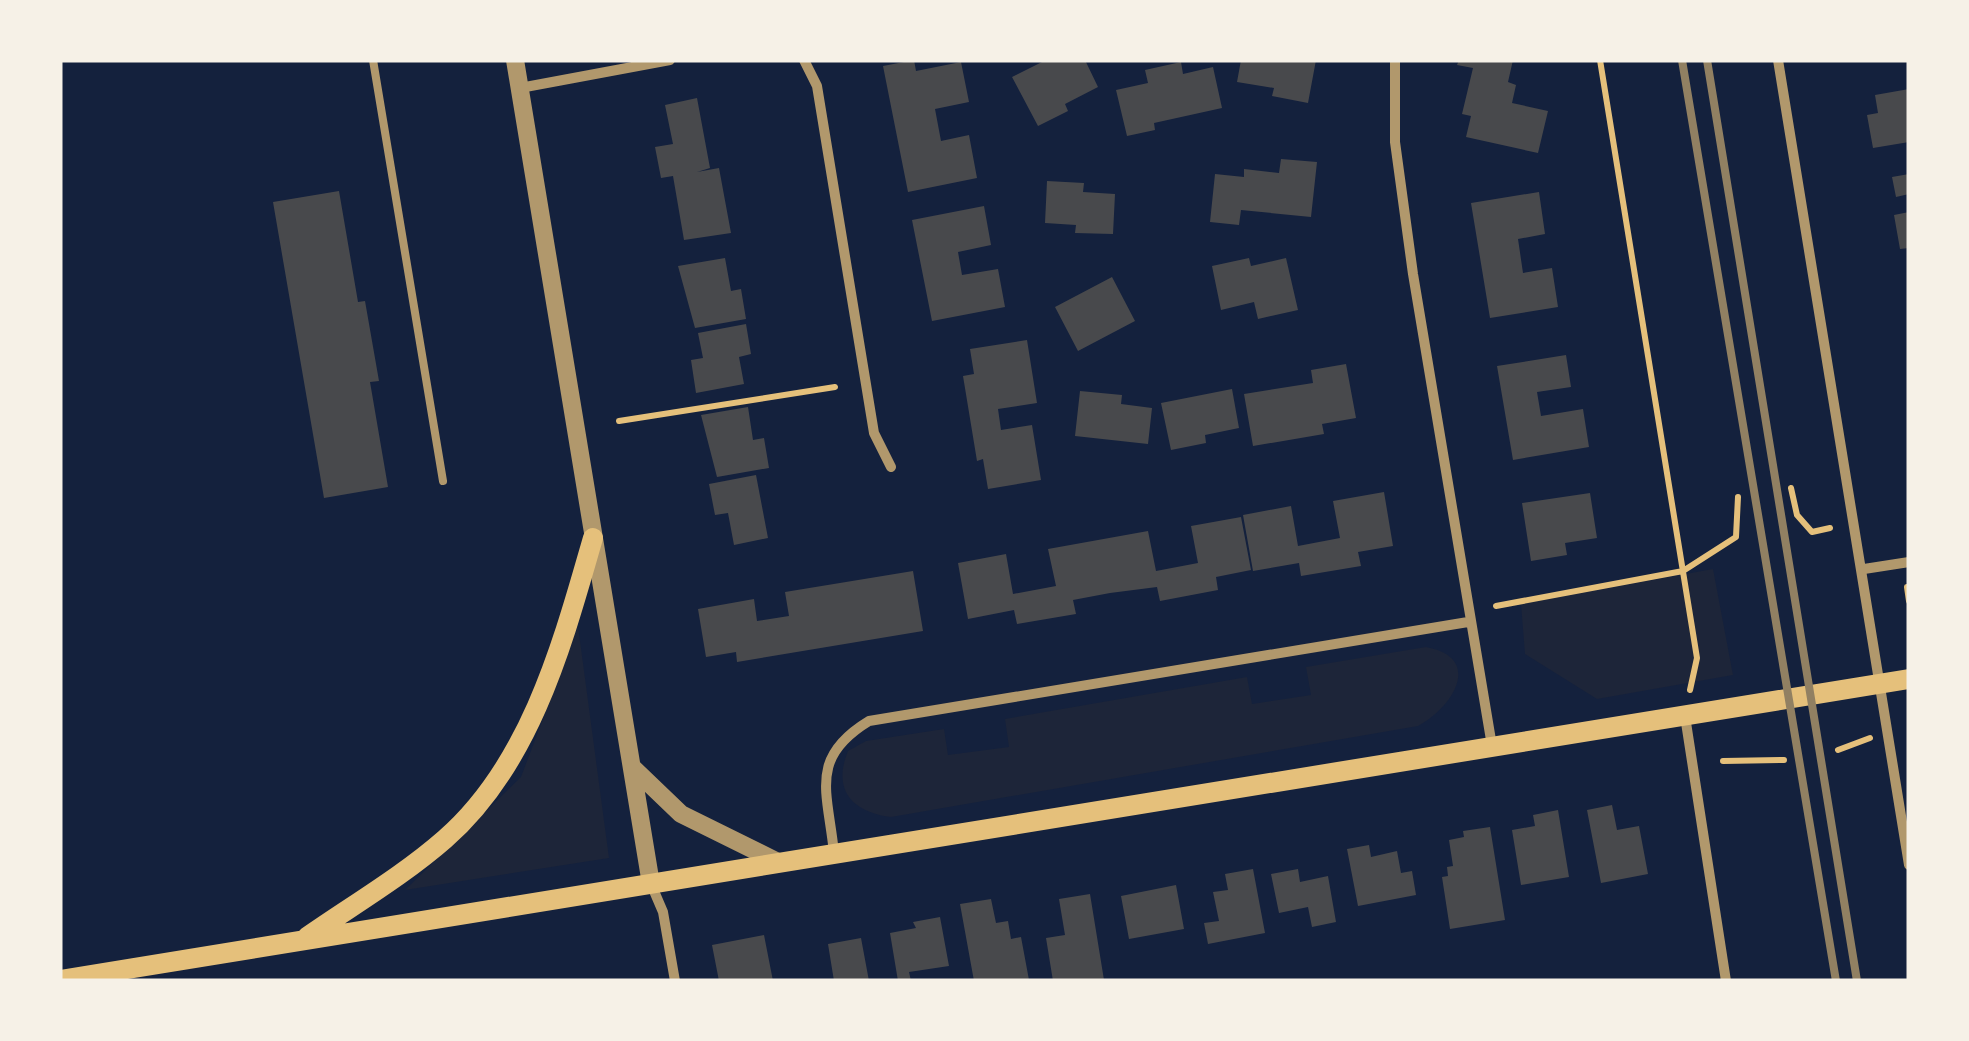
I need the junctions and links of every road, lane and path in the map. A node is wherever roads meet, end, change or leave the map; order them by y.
1 (373, 60) edge
2 (515, 60) edge
3 (670, 60) edge
4 (804, 60) edge
5 (1395, 60) edge
6 (1600, 60) edge
7 (1780, 60) edge
8 (520, 88) junction
9 (835, 386) dead end
10 (619, 421) dead end
11 (891, 467) dead end
12 (443, 481) dead end
13 (1791, 488) dead end
14 (1738, 496) dead end
15 (1830, 528) dead end
16 (594, 538) junction
17 (1909, 562) edge
18 (1864, 570) junction
19 (1683, 572) junction
20 (1907, 587) edge
21 (1909, 601) edge
22 (1496, 606) dead end
23 (1468, 622) junction
24 (1909, 679) edge
25 (1879, 684) junction
26 (1685, 716) junction
27 (1871, 738) dead end
28 (1492, 747) junction
29 (1838, 750) dead end
30 (1784, 760) dead end
31 (1723, 761) dead end
32 (631, 766) junction
33 (834, 854) junction
34 (780, 863) junction
35 (1909, 866) edge
36 (651, 884) junction
37 (302, 941) junction
38 (60, 980) edge
39 (674, 981) edge
40 (1726, 981) edge

1 - 12 lane
2 - 8 street
3 - 8 street
4 - 11 street
5 - 23 street
6 - 19 path
7 - 18 street
8 - 16 street
9 - 10 path
13 - 15 path
14 - 19 path
16 - 32 street
16 - 37 main road
17 - 18 street
18 - 25 street
19 - 22 path
19 - 26 path
20 - 21 path
23 - 28 street
23 - 33 street
24 - 25 main road
25 - 26 main road
25 - 35 street
26 - 28 main road
26 - 40 street
27 - 29 path
28 - 33 main road
30 - 31 path
32 - 34 street
32 - 36 street
33 - 34 main road
34 - 36 main road
36 - 37 main road
36 - 39 street
37 - 38 main road

